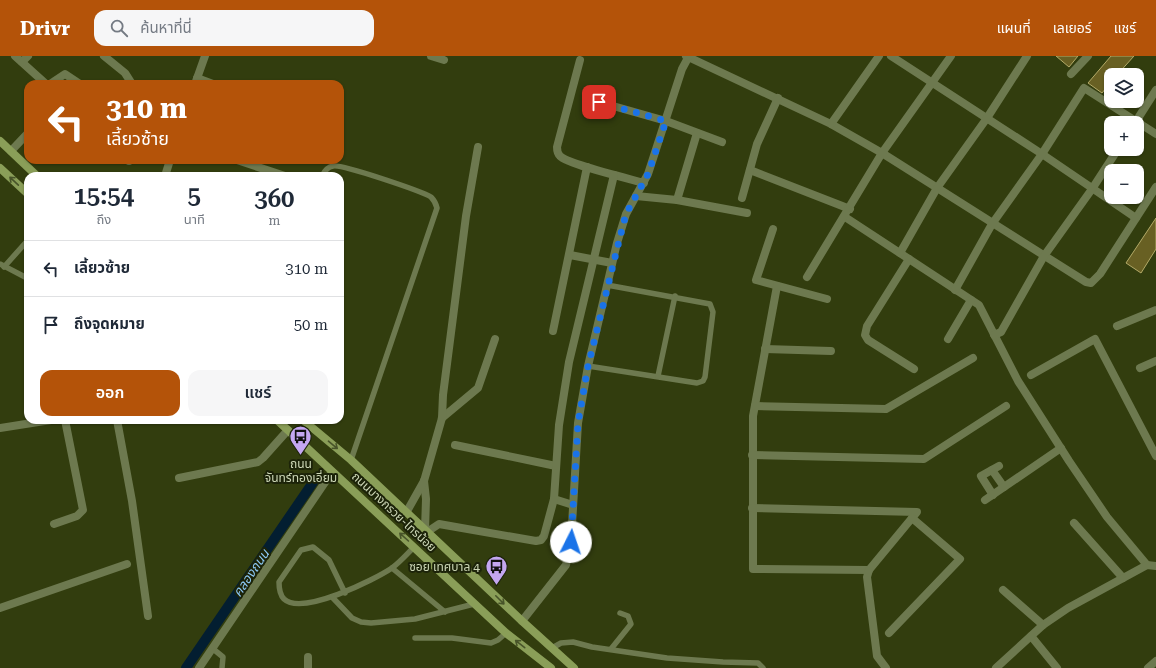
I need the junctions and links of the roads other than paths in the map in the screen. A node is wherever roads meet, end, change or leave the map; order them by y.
1 (15, 56) edge
2 (28, 56) edge
3 (104, 56) edge
4 (205, 56) edge
5 (431, 56) edge
6 (688, 56) edge
7 (879, 56) edge
8 (891, 56) edge
9 (951, 56) edge
10 (1027, 56) edge
11 (1088, 56) edge
12 (444, 60) dead end
13 (580, 60) dead end
14 (22, 62) junction
15 (1071, 74) dead end
16 (42, 80) edge
17 (56, 80) edge
18 (74, 80) edge
19 (129, 80) edge
20 (196, 80) edge
21 (933, 84) junction
22 (1156, 90) edge
23 (778, 98) junction
24 (599, 102) dead end
25 (1126, 116) edge
26 (1139, 116) edge
27 (987, 118) junction
28 (666, 121) junction
29 (831, 124) junction
30 (1144, 127) edge
31 (697, 133) junction
32 (1156, 134) edge
33 (24, 138) edge
34 (0, 141) edge
35 (722, 142) dead end
36 (478, 147) dead end
37 (11, 151) junction
38 (882, 153) junction
39 (1042, 154) junction
40 (1113, 156) edge
41 (24, 164) edge
42 (25, 164) edge
43 (249, 164) edge
44 (587, 167) junction
45 (0, 168) edge
46 (750, 170) junction
47 (33, 172) edge
48 (273, 172) edge
49 (325, 172) edge
50 (614, 175) junction
51 (644, 183) junction
52 (1156, 187) edge
53 (937, 188) junction
54 (1092, 189) junction
55 (24, 190) edge
56 (636, 196) junction
57 (742, 198) dead end
58 (678, 200) junction
59 (850, 209) junction
60 (747, 213) dead end
61 (844, 217) junction
62 (1136, 218) junction
63 (992, 224) junction
64 (774, 229) dead end
65 (24, 244) edge
66 (900, 253) junction
67 (570, 255) junction
68 (1044, 256) junction
69 (594, 259) junction
70 (909, 259) junction
71 (612, 263) junction
72 (2, 265) edge
73 (24, 275) edge
74 (807, 277) dead end
75 (608, 285) junction
76 (777, 286) junction
77 (955, 290) junction
78 (675, 296) junction
79 (827, 299) dead end
80 (971, 300) junction
81 (1156, 310) edge
82 (1117, 326) dead end
83 (553, 332) dead end
84 (994, 335) junction
85 (495, 339) dead end
86 (948, 339) dead end
87 (765, 349) junction
88 (831, 351) dead end
89 (973, 358) dead end
90 (1156, 361) edge
91 (588, 366) junction
92 (1140, 368) dead end
93 (914, 369) dead end
94 (1031, 375) dead end
95 (658, 376) junction
96 (755, 406) junction
97 (1006, 406) dead end
98 (442, 418) junction
99 (26, 424) edge
100 (66, 424) edge
101 (118, 424) edge
102 (281, 424) edge
103 (308, 424) edge
104 (0, 428) edge
105 (288, 430) junction
106 (455, 445) dead end
107 (1061, 448) junction
108 (752, 454) junction
109 (1156, 456) edge
110 (351, 460) junction
111 (556, 466) junction
112 (332, 472) junction
113 (179, 478) dead end
114 (424, 481) junction
115 (1004, 487) junction
116 (993, 495) junction
117 (554, 499) junction
118 (985, 500) dead end
119 (573, 505) junction
120 (752, 508) junction
121 (406, 513) junction
122 (912, 518) junction
123 (1074, 523) dead end
124 (54, 524) dead end
125 (426, 531) junction
126 (414, 547) junction
127 (126, 564) dead end
128 (1147, 565) junction
129 (1156, 566) edge
130 (392, 568) junction
131 (869, 570) junction
132 (1123, 578) junction
133 (1003, 590) dead end
134 (345, 592) junction
135 (333, 598) junction
136 (474, 604) junction
137 (0, 608) edge
138 (445, 612) junction
139 (620, 614) dead end
140 (148, 616) dead end
141 (522, 621) junction
142 (1043, 625) junction
143 (889, 632) dead end
144 (506, 633) junction
145 (1031, 636) junction
146 (415, 638) dead end
147 (212, 648) junction
148 (552, 648) junction
149 (611, 649) junction
150 (308, 657) dead end
151 (1156, 661) edge
152 (200, 668) edge
153 (222, 668) edge
154 (308, 668) edge
155 (550, 668) edge
156 (574, 668) edge
157 (763, 668) edge
158 (886, 668) edge
159 (996, 668) edge
160 (1056, 668) edge
161 (1148, 668) edge

1 - 14 street
2 - 14 street
3 - 19 street
4 - 20 street
5 - 12 street
6 - 23 street
6 - 28 street
7 - 29 street
8 - 21 street
9 - 21 street
10 - 27 street
11 - 15 street
13 - 44 street
14 - 16 street
17 - 18 street
21 - 27 street
21 - 38 street
22 - 26 street
23 - 29 street
23 - 46 street
24 - 28 street
25 - 39 street
27 - 39 street
27 - 53 street
28 - 31 street
28 - 51 street
29 - 38 street
30 - 32 street
31 - 35 street
31 - 58 street
33 - 37 street
34 - 37 main road
36 - 98 street
37 - 41 main road
38 - 53 street
38 - 59 street
39 - 54 street
39 - 63 street
40 - 54 street
42 - 47 main road
43 - 48 street
44 - 50 street
44 - 67 street
55 -> 45 main road
46 - 57 street
46 - 59 street
49 - 110 lane
50 - 51 street
50 - 69 street
51 - 56 street
52 - 62 street
53 - 63 street
53 - 66 street
54 - 62 street
54 - 68 street
56 - 58 street
56 - 71 street
58 - 60 street
59 - 61 street
61 - 66 street
61 - 74 street
62 - 68 street
63 - 68 street
63 - 77 street
64 - 76 street
65 - 72 lane
66 - 70 street
67 - 69 street
67 - 83 street
68 - 84 street
69 - 71 street
69 - 111 street
70 - 77 street
70 - 93 street
71 - 75 street
72 - 73 lane
75 - 78 lane
75 - 91 street
76 - 79 street
76 - 87 street
77 - 80 street
78 - 95 lane
78 - 95 lane
80 - 84 street
80 - 86 street
81 - 82 street
84 - 107 street
85 - 98 street
87 - 88 street
87 - 96 street
89 - 96 street
90 - 92 street
91 - 95 lane
91 - 119 street
94 - 109 street
96 - 108 street
97 - 108 street
98 - 114 street
99 - 104 street
100 - 124 street
101 - 140 street
102 - 105 main road, ถนนบางกรวย-ไทรน้อย
103 -> 110 main road, ถนนบางกรวย-ไทรน้อย
105 - 112 main road, ถนนบางกรวย-ไทรน้อย
105 - 113 street
106 - 111 street
107 - 115 street
107 - 128 street
108 - 120 street
110 - 121 main road, ถนนบางกรวย-ไทรน้อย
111 - 117 street
126 -> 112 main road, ถนนบางกรวย-ไทรน้อย
112 - 147 street
114 - 121 street
114 - 125 street
115 - 116 street
115 - 116 street
116 - 118 street
117 - 119 street
117 - 125 street
119 - 141 street
120 - 122 street
120 - 131 street
121 - 125 main road, ถนนบางกรวย-ไทรน้อย
122 - 131 street
122 - 143 street
123 - 132 street
125 -> 141 main road, ถนนบางกรวย-ไทรน้อย
126 - 130 lane
126 - 136 main road, ถนนบางกรวย-ไทรน้อย
127 - 137 street
128 - 129 street
128 - 132 street
130 - 134 lane
130 - 138 lane
131 - 158 street
132 - 142 street
133 - 142 street
134 - 135 lane
134 - 135 lane
135 - 138 lane
136 - 138 lane
136 - 144 main road, ถนนบางกรวย-ไทรน้อย
139 - 149 lane
141 - 148 main road, ถนนบางกรวย-ไทรน้อย
142 - 145 street
144 - 146 lane
155 -> 144 main road, ถนนบางกรวย-ไทรน้อย
145 - 159 street
145 - 160 street
147 - 152 street
147 - 153 lane
148 - 149 lane
148 - 156 main road, ถนนบางกรวย-ไทรน้อย
149 - 157 lane
150 - 154 street
151 - 161 street

